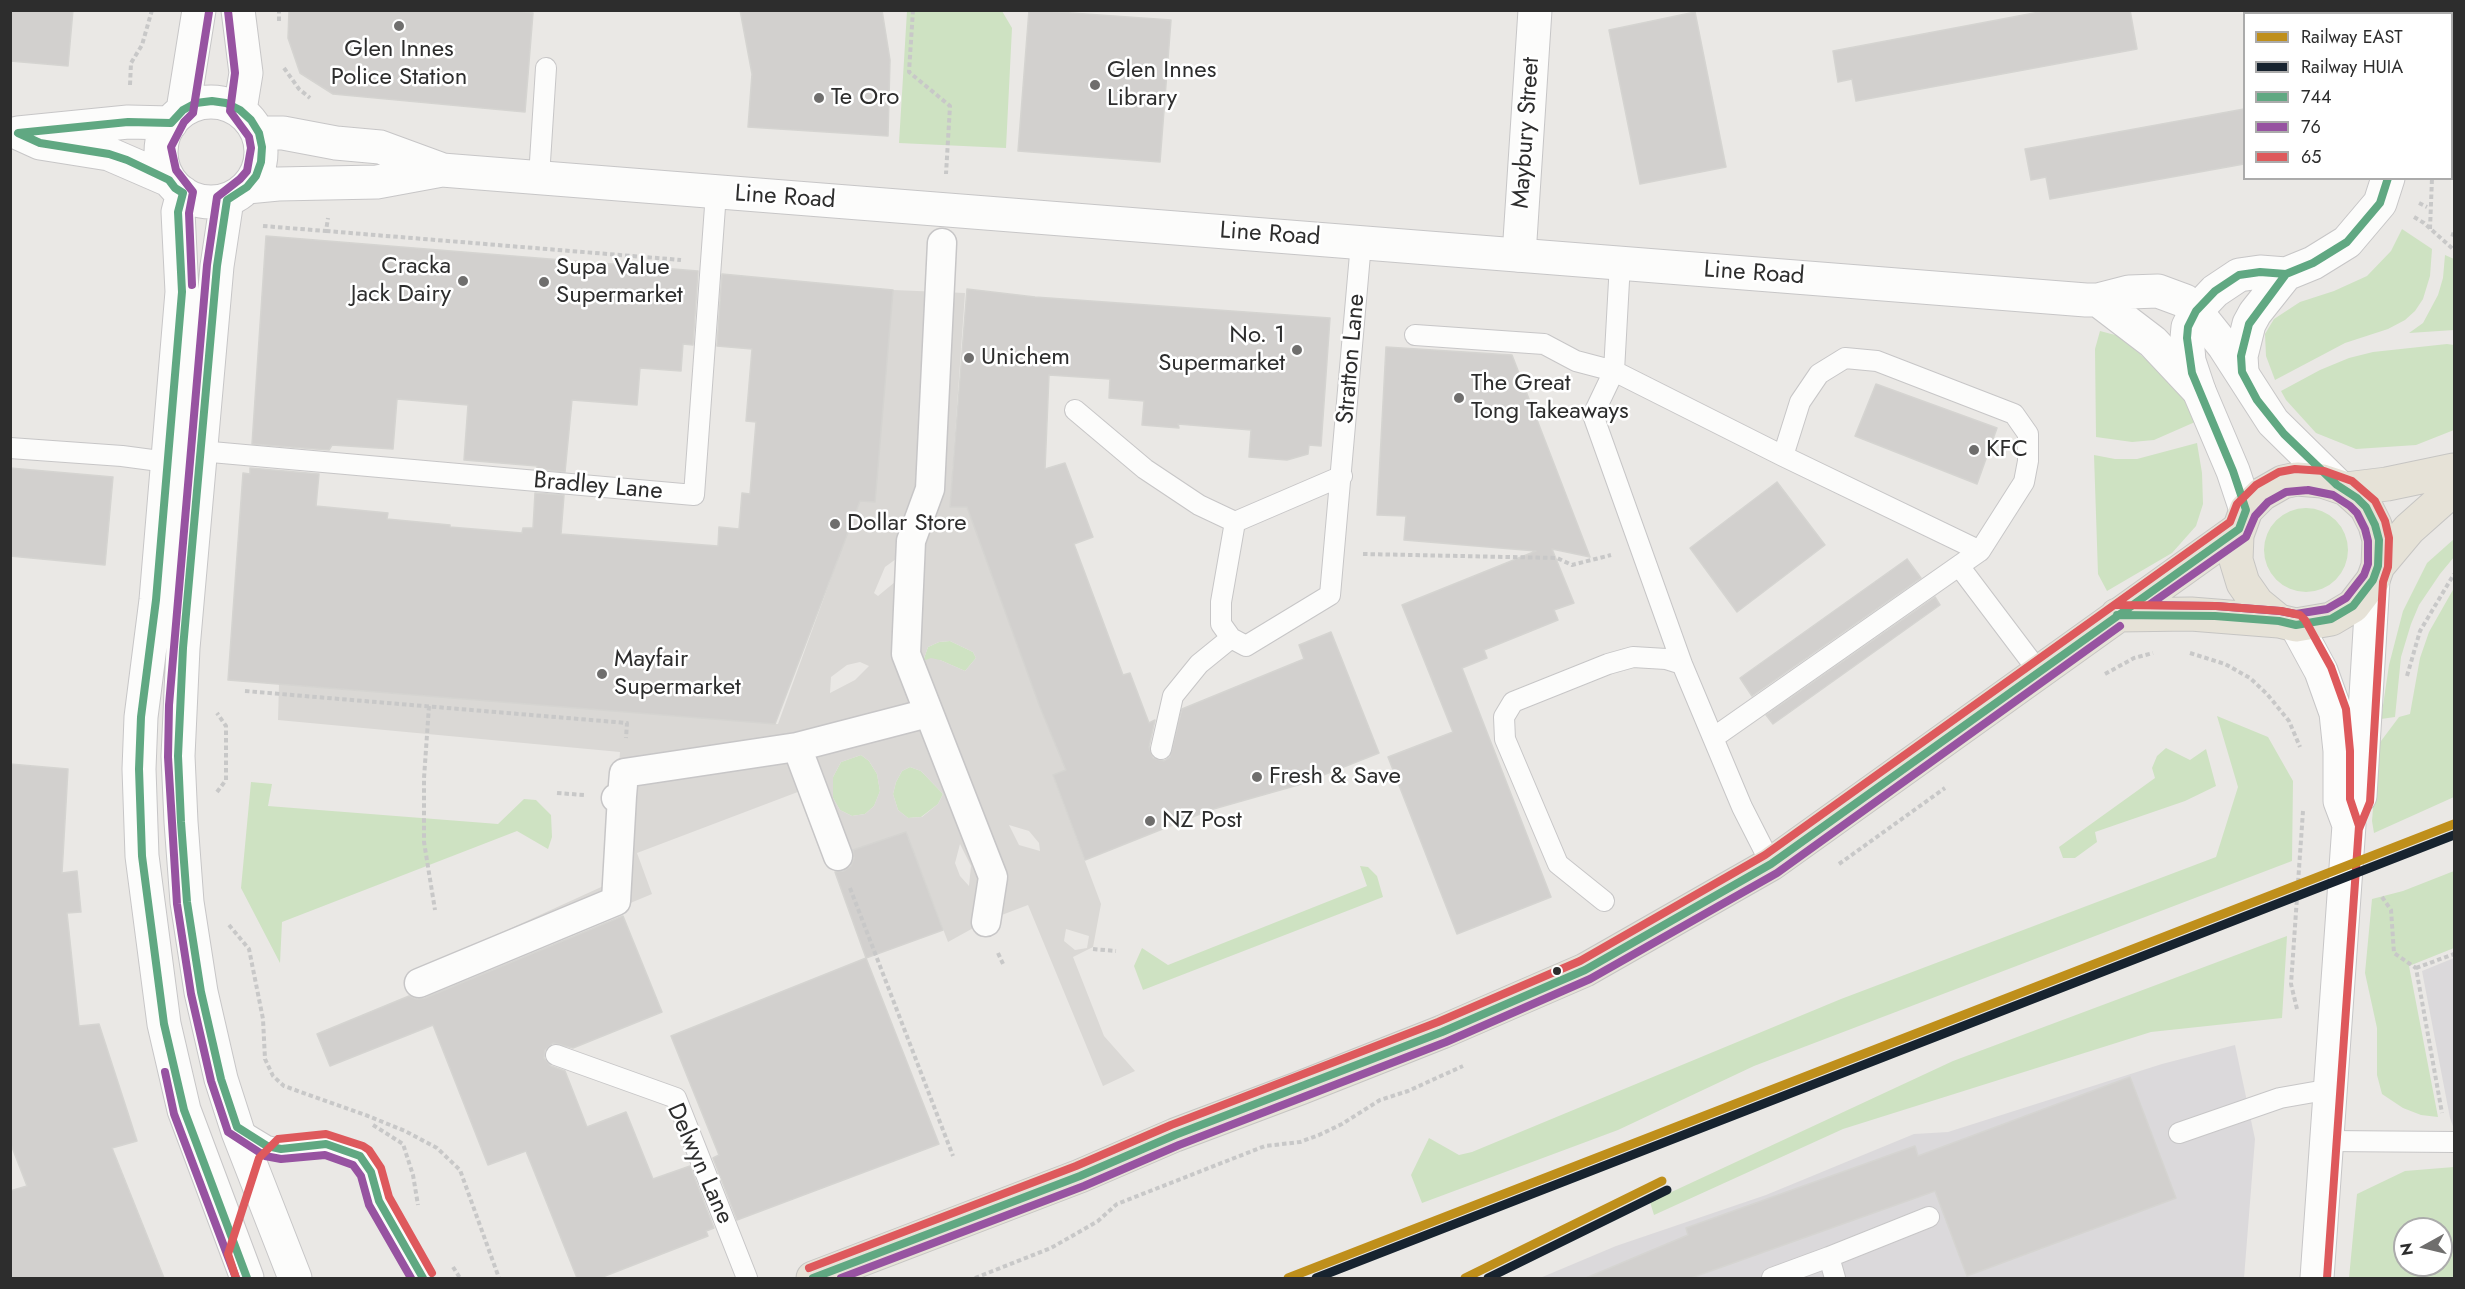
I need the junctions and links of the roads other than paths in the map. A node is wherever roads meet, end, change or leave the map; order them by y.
1 (199, 10) edge
2 (238, 10) edge
3 (1535, 10) edge
4 (546, 68) dead end
5 (177, 116) junction
6 (249, 121) junction
7 (14, 133) edge
8 (442, 170) junction
9 (539, 177) junction
10 (2387, 180) edge
11 (176, 186) junction
12 (716, 193) junction
13 (237, 194) junction
14 (942, 243) dead end
15 (1361, 243) junction
16 (1519, 255) junction
17 (1620, 263) junction
18 (2286, 274) junction
19 (2098, 300) junction
20 (2196, 311) junction
21 (1415, 335) dead end
22 (1614, 370) junction
23 (2242, 372) junction
24 (2199, 392) junction
25 (1075, 410) dead end
26 (10, 448) edge
27 (200, 451) junction
28 (1783, 456) junction
29 (167, 462) junction
30 (2454, 470) edge
31 (1342, 476) junction
32 (2341, 487) junction
33 (2454, 489) edge
34 (2242, 520) junction
35 (1235, 522) junction
36 (1980, 551) junction
37 (1959, 566) junction
38 (2375, 573) junction
39 (2117, 615) junction
40 (2287, 623) junction
41 (1231, 638) junction
42 (1682, 664) junction
43 (2039, 672) junction
44 (928, 713) junction
45 (1713, 738) junction
46 (797, 747) junction
47 (1161, 749) dead end
48 (2349, 825) junction
49 (838, 856) road end
50 (1771, 864) junction
51 (1605, 901) dead end
52 (986, 921) dead end
53 (419, 983) dead end
54 (556, 1055) dead end
55 (2331, 1089) junction
56 (237, 1127) junction
57 (2179, 1133) dead end
58 (2328, 1141) junction
59 (2454, 1142) edge
60 (281, 1149) junction
61 (260, 1185) junction
62 (1929, 1216) dead end
63 (1829, 1257) junction
64 (242, 1267) edge
65 (296, 1278) edge
66 (423, 1278) edge
67 (747, 1278) edge
68 (813, 1278) edge
69 (1772, 1278) edge
70 (1835, 1278) edge
71 (2317, 1278) edge

1 - 5 main road
2 - 6 main road
3 - 16 main road, Maybury Street
4 - 9 lane
5 - 6 main road
5 - 7 main road
5 - 11 main road
6 - 8 main road, Line Road
6 - 13 main road
7 - 11 main road
8 - 9 main road, Line Road
8 - 13 main road, Line Road
9 - 12 main road, Line Road
10 - 18 main road
11 - 13 main road
11 - 29 main road
12 - 15 main road, Line Road
12 - 27 lane, Bradley Lane
13 - 27 main road
14 - 44 street
15 - 16 main road, Line Road
15 - 31 lane, Stratton Lane
16 - 17 main road, Line Road
17 - 19 main road, Line Road
17 - 22 lane
18 - 20 main road
18 - 23 main road
19 - 20 main road, Line Road
19 - 24 main road
20 - 23 main road
20 - 24 main road
21 - 22 lane
22 - 28 lane
22 - 42 lane
23 - 32 main road
24 - 34 main road
25 - 35 lane
26 - 29 lane
27 - 56 main road
28 - 36 lane
28 - 36 lane
29 - 64 main road
30 - 32 main road
31 - 35 lane
31 - 41 lane, Stratton Lane
32 - 34 main road
32 - 38 main road
33 - 38 main road
34 - 39 main road
34 - 40 main road
35 - 41 lane
36 - 37 lane
37 - 43 lane
37 - 45 lane
38 - 40 main road
38 - 48 main road
39 - 40 main road
39 - 43 main road
40 - 48 main road
41 - 47 lane
42 - 45 lane
42 - 51 lane
43 - 50 main road
44 - 46 street
44 - 52 street
45 - 50 lane
46 - 49 street
46 - 53 street
48 - 55 main road
50 - 68 main road
54 - 67 lane, Delwyn Lane
55 - 57 lane
55 - 58 main road
56 - 60 lane
56 - 61 main road
58 - 59 lane
58 - 71 main road
60 - 61 lane
60 - 66 lane
61 - 64 main road
61 - 65 main road
62 - 63 lane
63 - 69 lane
63 - 70 lane

